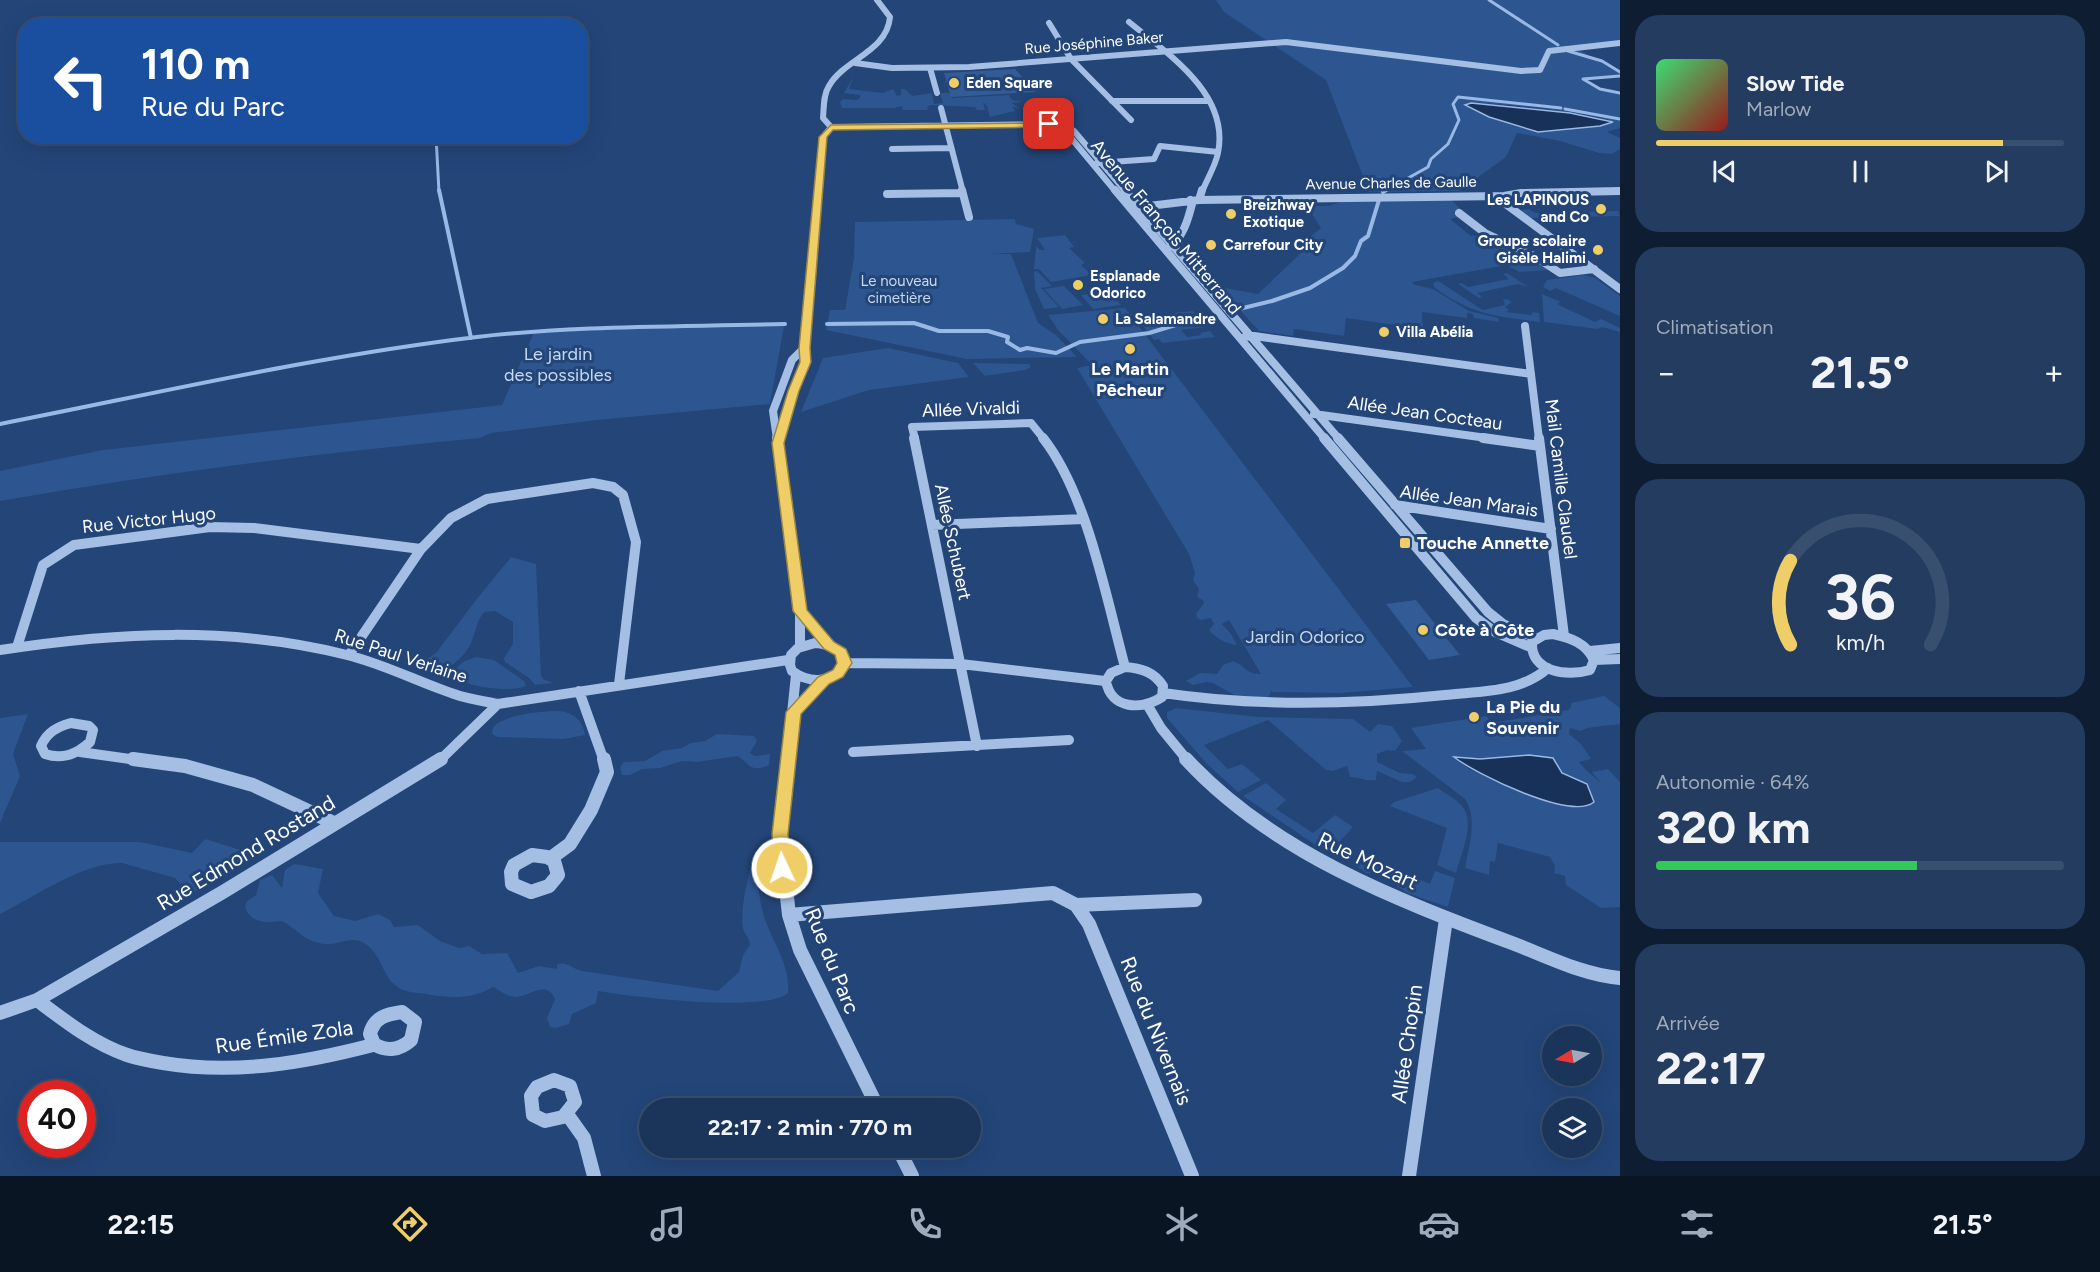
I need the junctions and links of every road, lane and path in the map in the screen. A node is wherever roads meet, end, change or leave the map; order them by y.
1 (877, 0) edge
2 (1129, 22) dead end
3 (1049, 23) dead end
4 (1620, 44) edge
5 (1162, 51) junction
6 (1071, 59) junction
7 (855, 63) junction
8 (930, 68) junction
9 (937, 93) dead end
10 (1112, 101) junction
11 (1209, 101) junction
12 (941, 108) dead end
13 (1131, 120) dead end
14 (945, 125) junction
15 (1061, 126) junction
16 (831, 127) junction
17 (951, 148) junction
18 (892, 149) dead end
19 (1218, 152) junction
20 (1101, 162) junction
21 (1090, 163) junction
22 (1620, 191) edge
23 (962, 193) junction
24 (887, 194) dead end
25 (1504, 196) junction
26 (1194, 200) junction
27 (1133, 207) junction
28 (1459, 213) dead end
29 (969, 217) dead end
30 (1168, 248) junction
31 (1594, 269) junction
32 (1620, 289) edge
33 (1524, 326) dead end
34 (1250, 336) junction
35 (1239, 338) junction
36 (804, 348) junction
37 (1531, 374) junction
38 (1317, 414) junction
39 (1305, 415) junction
40 (912, 428) joint
41 (778, 443) junction
42 (1540, 446) junction
43 (1396, 505) junction
44 (1383, 507) junction
45 (1084, 519) junction
46 (932, 525) junction
47 (1551, 529) junction
48 (421, 549) junction
49 (800, 611) junction
50 (1564, 636) junction
51 (1533, 642) junction
52 (829, 645) junction
53 (801, 646) junction
54 (17, 647) junction
55 (1620, 648) edge
56 (0, 650) edge
57 (349, 655) junction
58 (1592, 656) junction
59 (1620, 659) edge
60 (788, 660) junction
61 (844, 663) junction
62 (961, 664) junction
63 (1125, 667) junction
64 (1548, 668) junction
65 (796, 675) junction
66 (824, 680) junction
67 (1105, 681) junction
68 (619, 684) junction
69 (579, 691) junction
70 (1163, 693) junction
71 (498, 704) junction
72 (1148, 706) junction
73 (794, 712) junction
74 (1069, 740) dead end
75 (977, 746) junction
76 (80, 752) dead end
77 (853, 752) dead end
78 (334, 823) junction
79 (551, 858) dead end
80 (1196, 900) dead end
81 (1076, 905) junction
82 (789, 915) junction
83 (1446, 919) junction
84 (1620, 978) edge
85 (37, 1000) junction
86 (0, 1013) edge
87 (374, 1045) dead end
88 (873, 1098) edge
89 (567, 1114) dead end
90 (903, 1158) edge
91 (594, 1176) edge
92 (912, 1176) edge
93 (1192, 1176) edge
94 (1409, 1176) edge

1 - 7 street
2 - 5 street
3 - 6 street
4 - 5 street, Rue Joséphine Baker
5 - 6 street, Rue Joséphine Baker
5 - 11 street
6 - 8 street, Rue Joséphine Baker
6 - 10 street
7 - 8 street, Rue Joséphine Baker
7 - 16 street
8 - 9 street
10 - 11 street
10 - 13 street
11 - 19 street
12 - 14 street
14 - 15 street
14 - 16 street
14 - 17 street
15 - 20 street, Avenue François Mitterrand
15 - 21 street, Avenue François Mitterrand
16 - 36 street
17 - 18 street
17 - 23 street
19 - 20 street
19 - 26 street
20 - 21 street
20 - 27 street, Avenue François Mitterrand
21 - 27 street, Avenue François Mitterrand
22 - 25 street, Avenue Charles de Gaulle
23 - 24 street
23 - 29 street
25 - 26 street, Avenue Charles de Gaulle
25 - 31 street
26 - 27 street, Avenue Charles de Gaulle
26 - 30 street
27 - 30 street, Avenue François Mitterrand
28 - 31 street
30 - 34 street, Avenue François Mitterrand
30 - 35 street, Avenue François Mitterrand
31 - 32 street
33 - 37 street, Mail Camille Claudel
34 - 35 street
34 - 37 street
34 - 38 street, Avenue François Mitterrand
35 - 39 street, Avenue François Mitterrand
36 - 41 street
36 - 41 street
37 - 42 street, Mail Camille Claudel
38 - 39 street, Allée Jean Cocteau
38 - 42 street, Allée Jean Cocteau
38 - 43 street, Avenue François Mitterrand
39 - 44 street, Avenue François Mitterrand
40 - 45 street, Allée Vivaldi
40 - 46 street, Allée Schubert
41 - 49 street
42 - 47 street, Mail Camille Claudel
43 - 44 street, Allée Jean Marais
43 - 47 street, Allée Jean Marais
43 - 51 street, Avenue François Mitterrand
44 - 51 street, Avenue François Mitterrand
45 - 46 street
45 - 63 street
46 - 62 street, Allée Schubert
47 - 50 street, Mail Camille Claudel
48 - 54 street, Rue Victor Hugo
48 - 57 street
48 - 68 street
49 - 52 street
49 - 53 street
50 - 51 street
50 - 58 street
51 - 64 street
52 - 53 street
52 - 61 street
53 - 60 street
54 - 56 street, Rue Paul Verlaine
54 - 57 street, Rue Paul Verlaine
55 - 58 street
57 - 71 street, Rue Paul Verlaine
58 - 59 street
58 - 64 street
60 - 65 street
60 - 68 street, Rue Paul Verlaine
61 - 62 street
61 - 66 street
62 - 67 street
62 - 75 street, Allée Schubert
63 - 67 street
63 - 70 street
64 - 70 street
65 - 66 street
65 - 73 street, Rue du Parc
66 - 73 street
67 - 72 street
68 - 69 street, Rue Paul Verlaine
69 - 71 street, Rue Paul Verlaine
69 - 79 street
70 - 72 street
71 - 78 street, Rue Edmond Rostand
72 - 83 street, Rue Mozart
73 - 82 street, Rue du Parc
74 - 75 street
75 - 77 street
76 - 78 street
78 - 85 street, Rue Edmond Rostand
80 - 81 street
81 - 82 street
81 - 93 street, Rue du Nivernais
82 - 88 street, Rue du Parc
83 - 84 street, Rue Mozart
83 - 94 street, Allée Chopin
85 - 86 street, Rue Edmond Rostand
85 - 87 street, Rue Émile Zola
89 - 91 street
90 - 92 street

